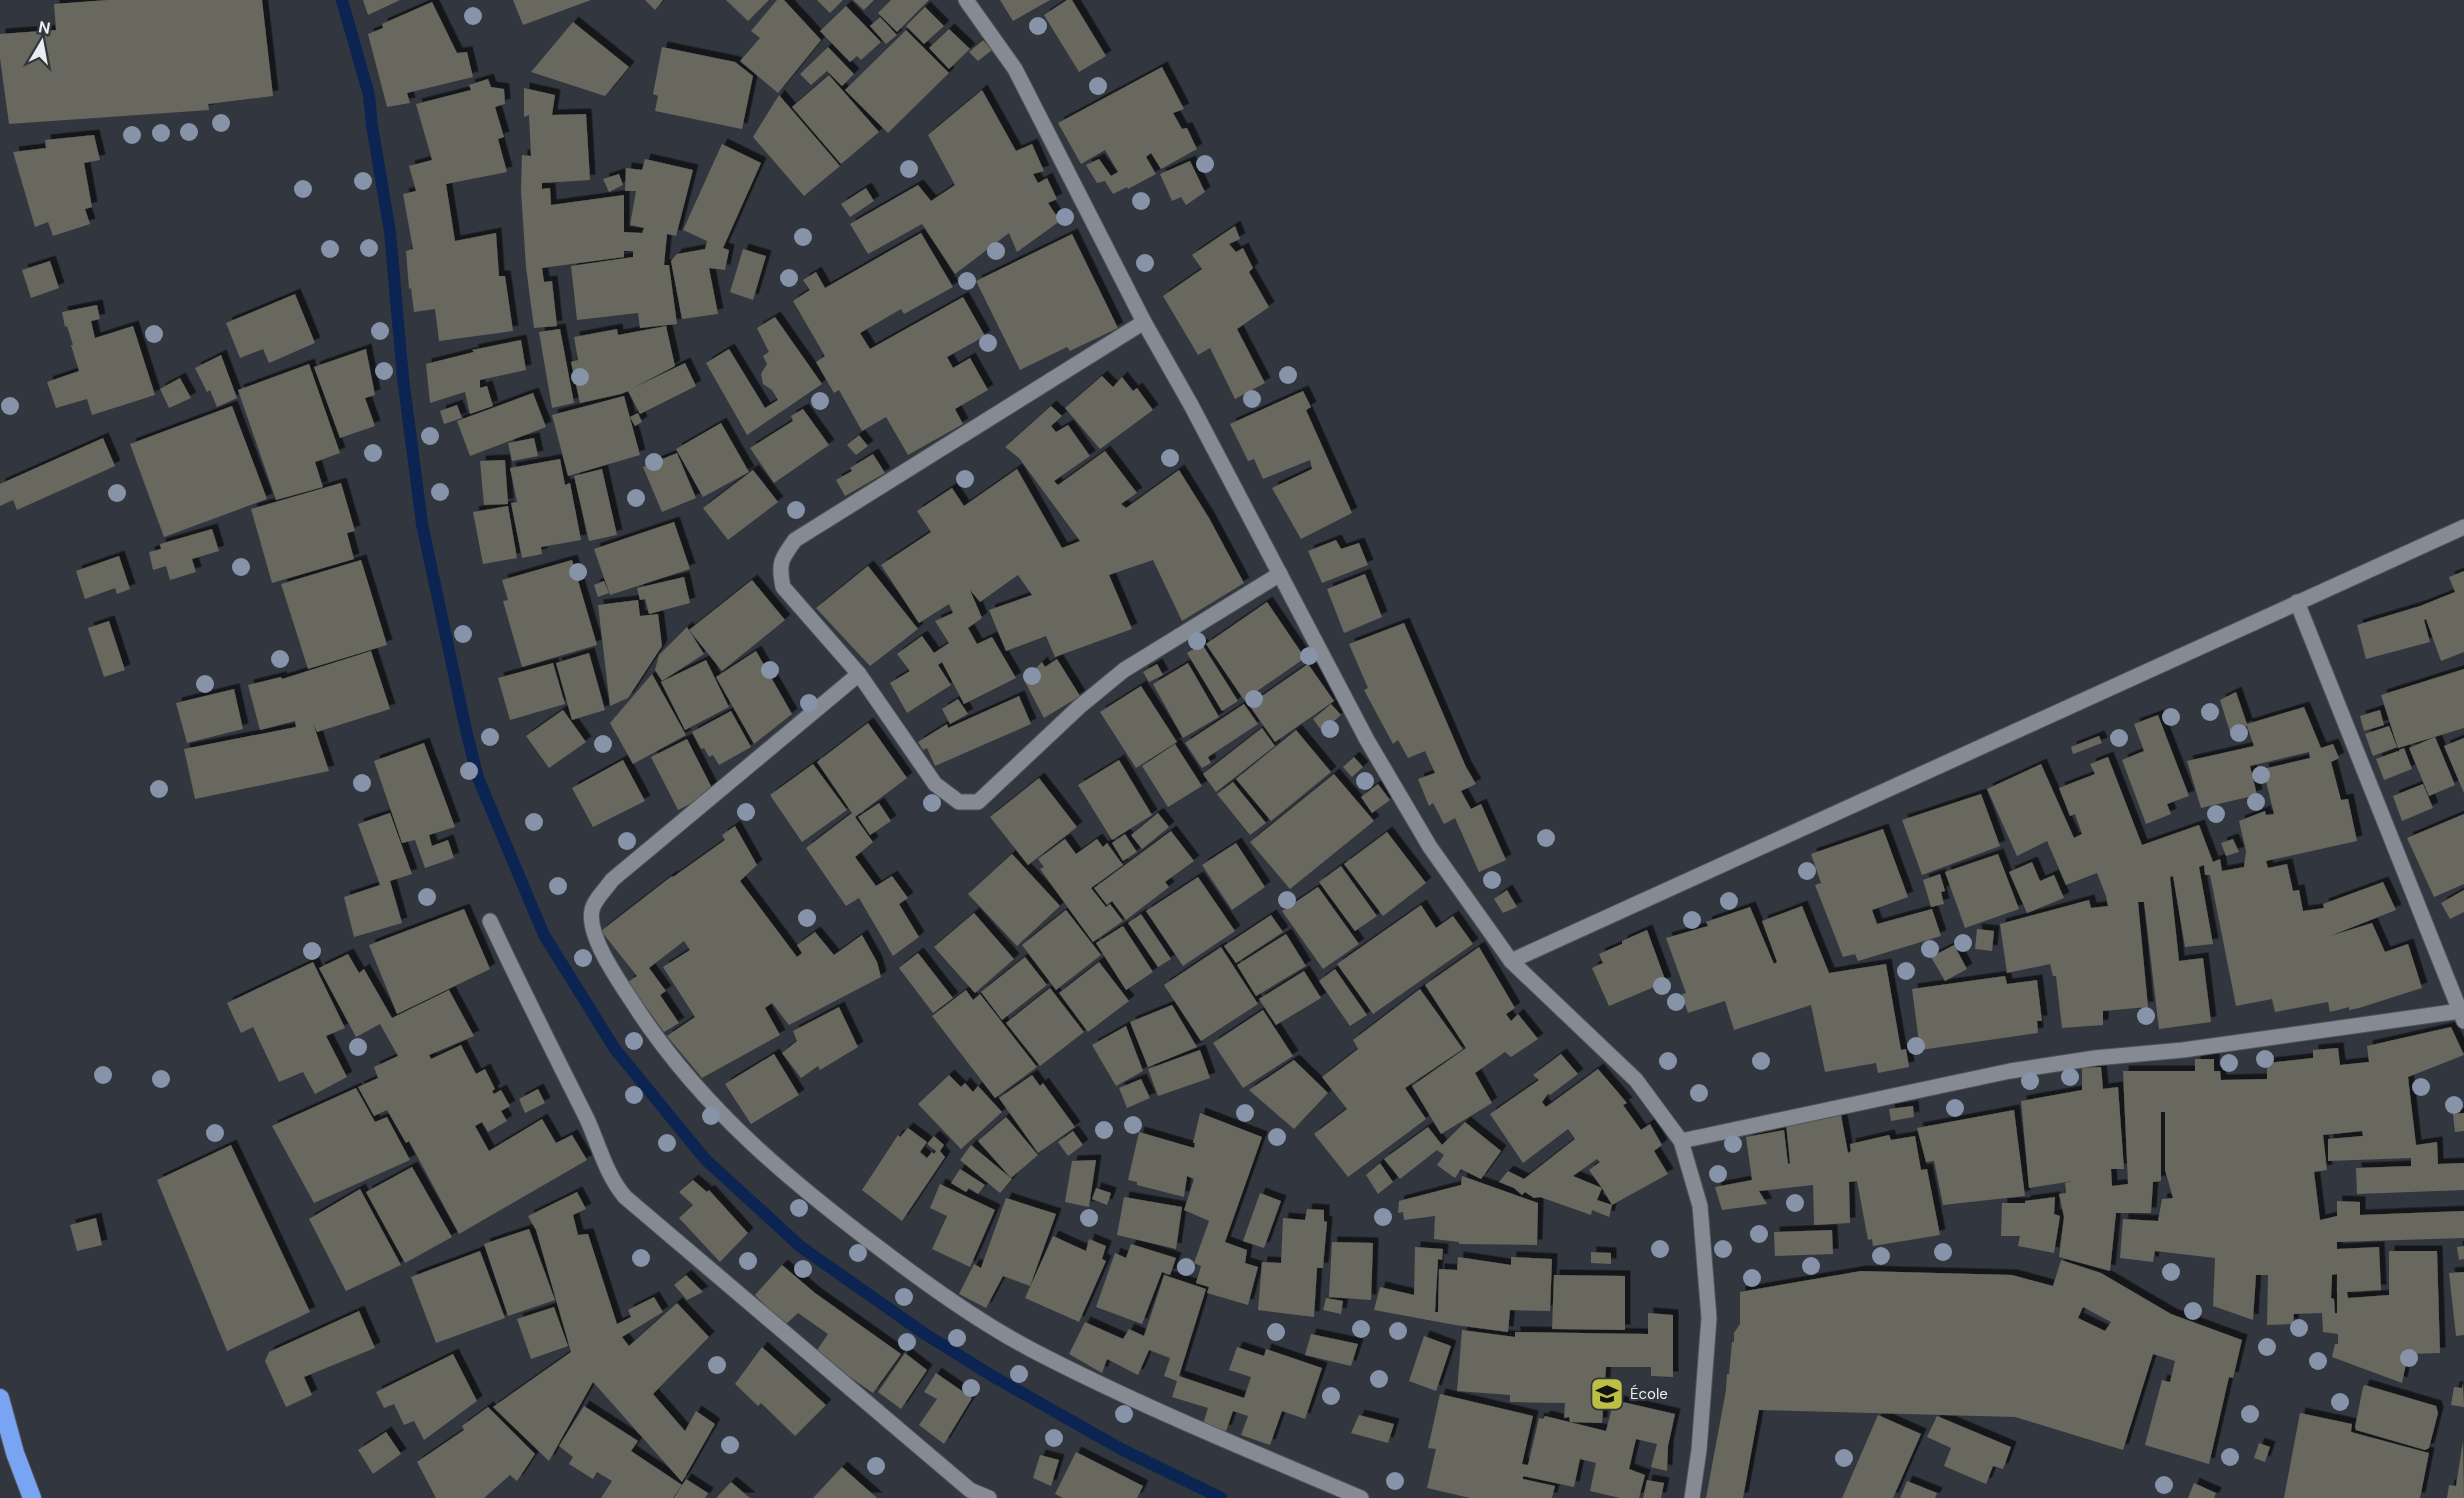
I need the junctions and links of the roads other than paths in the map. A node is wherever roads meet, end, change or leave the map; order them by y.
1 (966, 0) edge
2 (1144, 322) junction
3 (2464, 527) edge
4 (1280, 574) junction
5 (2297, 602) junction
6 (859, 674) junction
7 (490, 921) dead end
8 (1511, 961) junction
9 (2462, 1016) edge
10 (1682, 1141) junction
11 (0, 1398) edge
12 (965, 1494) edge
13 (32, 1498) edge
14 (989, 1498) edge
15 (1361, 1498) edge
16 (1692, 1498) edge

1 - 2 street
2 - 4 street
2 - 6 street
3 - 5 street
4 - 6 street
4 - 8 street
5 - 8 street
5 - 9 street
6 - 15 street
7 - 12 street
8 - 10 street
9 - 10 street
10 - 16 street
11 - 13 highway
12 - 14 street

